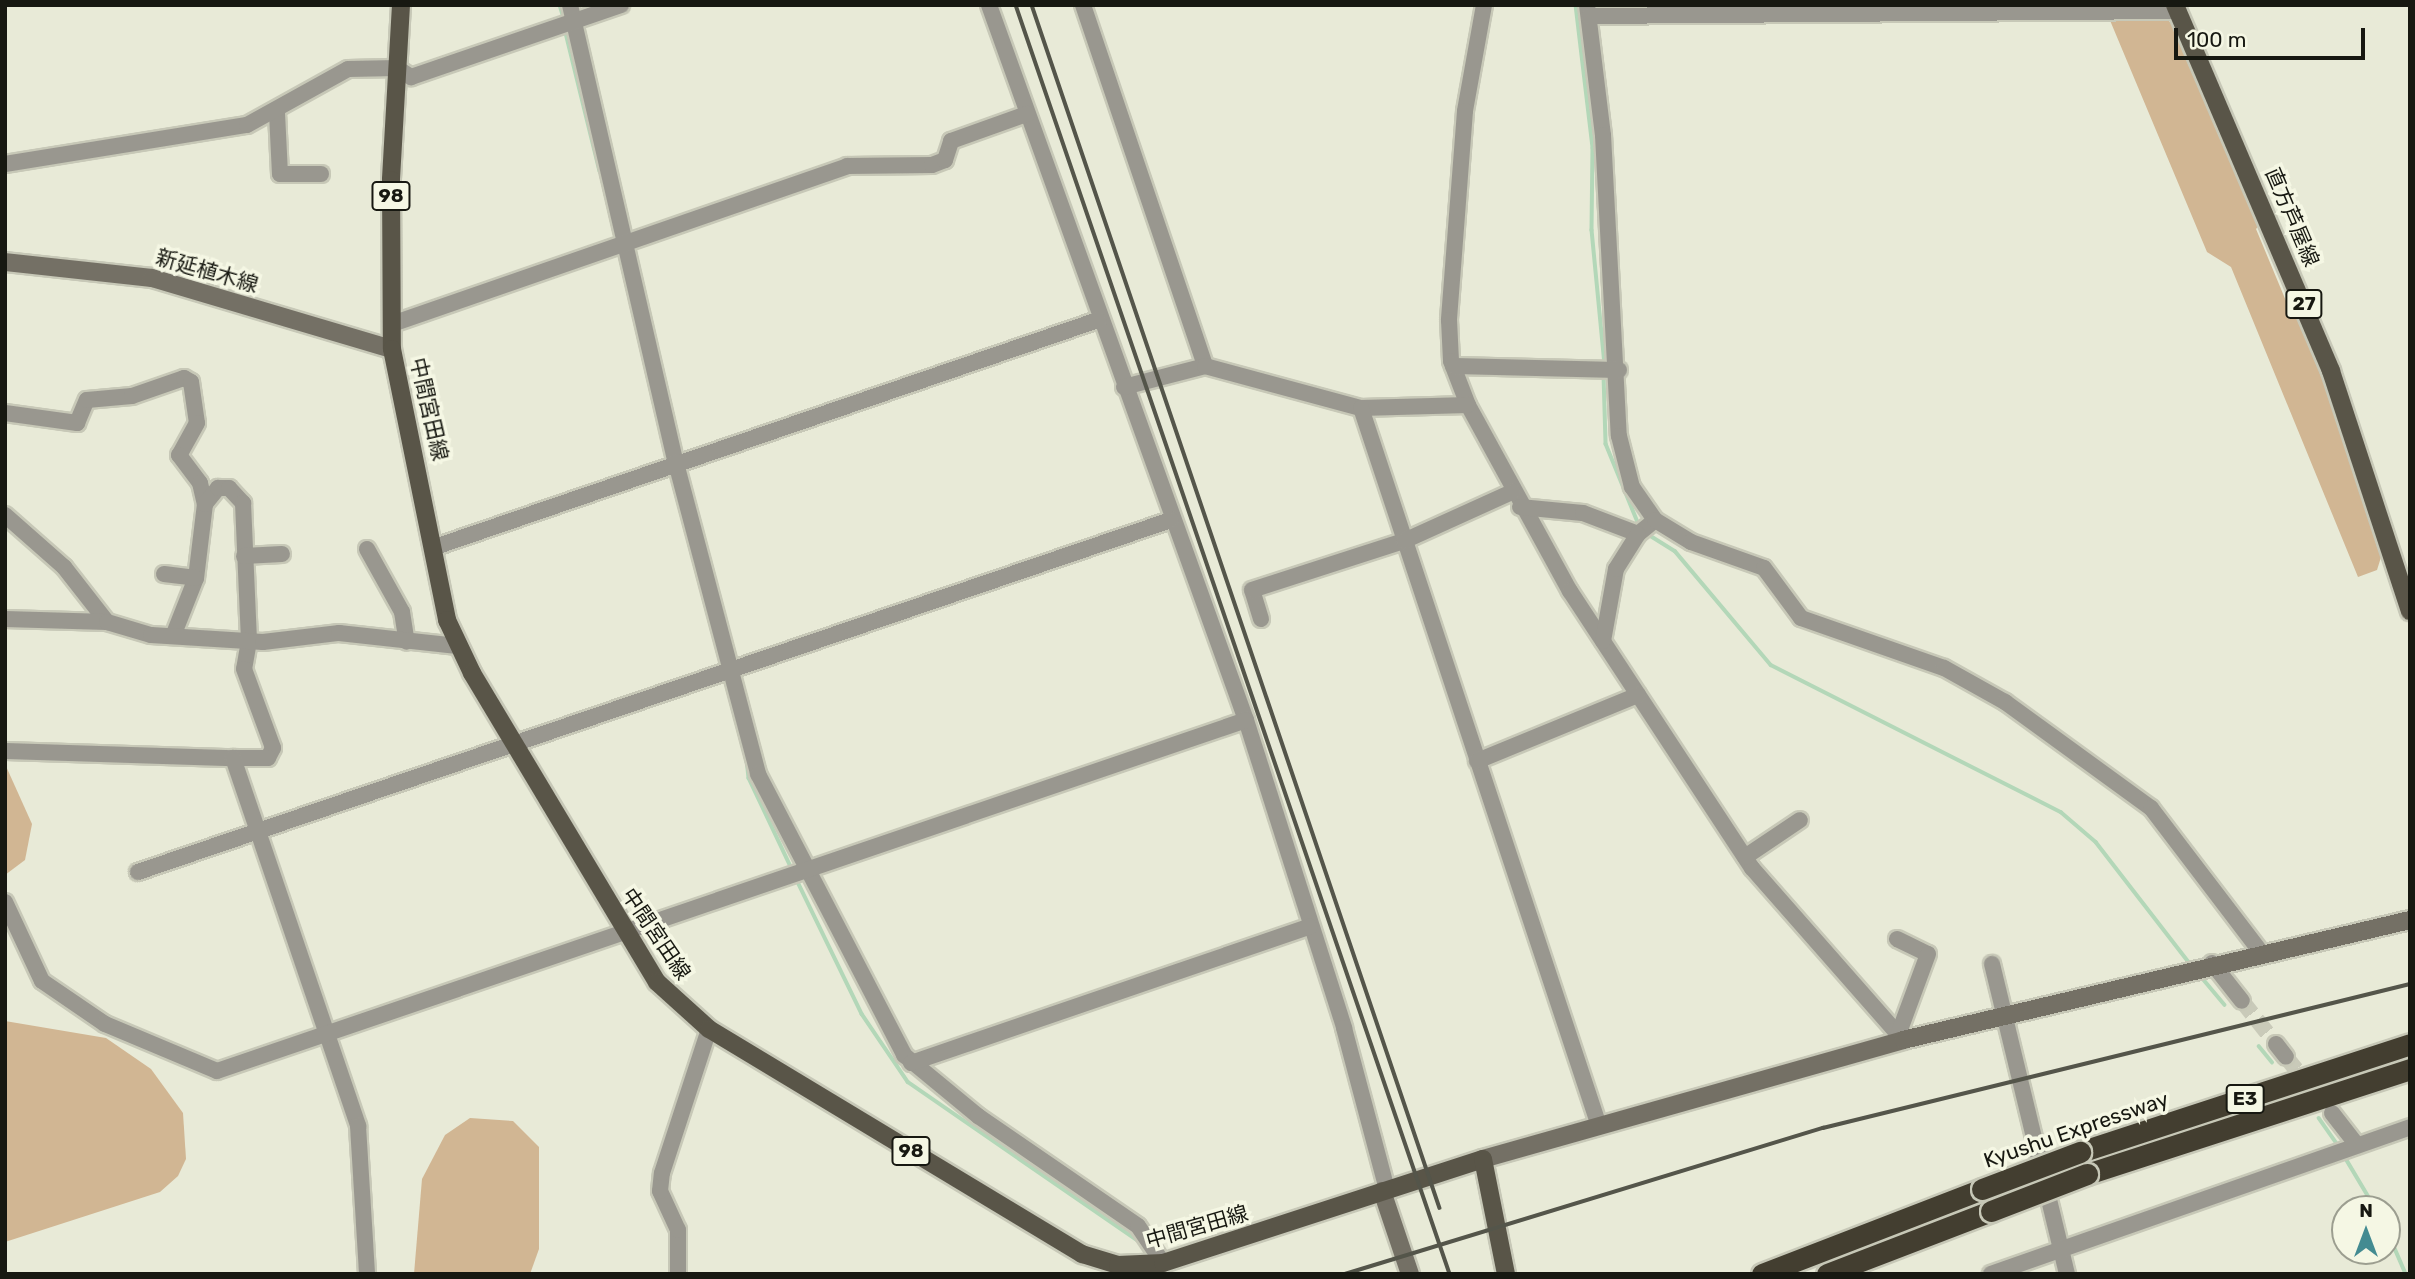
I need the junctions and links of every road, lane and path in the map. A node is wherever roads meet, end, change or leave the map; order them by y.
1 (401, 5) edge
2 (621, 5) edge
3 (989, 5) edge
4 (1083, 5) edge
5 (1485, 5) edge
6 (2176, 8) edge
7 (1588, 10) edge
8 (571, 13) edge
9 (397, 68) junction
10 (277, 114) junction
11 (1027, 114) junction
12 (5, 164) edge
13 (321, 174) dead end
14 (626, 245) junction
15 (5, 262) edge
16 (1098, 320) junction
17 (392, 324) junction
18 (392, 349) junction
19 (1205, 366) junction
20 (1453, 366) junction
21 (1619, 370) junction
22 (1124, 387) junction
23 (1468, 405) junction
24 (1361, 408) junction
25 (5, 413) edge
26 (676, 463) junction
27 (1512, 492) junction
28 (205, 504) junction
29 (1520, 507) junction
30 (5, 515) edge
31 (1171, 520) junction
32 (1655, 520) junction
33 (1638, 534) junction
34 (1404, 541) junction
35 (435, 547) junction
36 (367, 549) dead end
37 (282, 554) dead end
38 (244, 556) junction
39 (164, 574) dead end
40 (196, 578) junction
41 (2410, 611) edge
42 (5, 618) edge
43 (1261, 619) dead end
44 (107, 622) junction
45 (173, 636) junction
46 (249, 640) junction
47 (1603, 641) junction
48 (407, 642) junction
49 (457, 646) junction
50 (729, 670) junction
51 (1638, 695) junction
52 (1246, 720) junction
53 (512, 742) junction
54 (5, 751) edge
55 (233, 758) junction
56 (1477, 761) junction
57 (1800, 820) dead end
58 (255, 832) junction
59 (1745, 857) junction
60 (806, 870) junction
61 (138, 872) dead end
62 (5, 902) edge
63 (2410, 920) edge
64 (1309, 927) junction
65 (626, 934) junction
66 (1896, 939) dead end
67 (2260, 951) junction
68 (1992, 964) dead end
69 (2209, 964) junction
70 (2242, 1002) tunnel mouth
71 (2001, 1016) junction
72 (709, 1029) junction
73 (327, 1035) junction
74 (1901, 1037) junction
75 (2410, 1044) edge
76 (911, 1063) junction
77 (2410, 1069) edge
78 (2332, 1113) tunnel mouth
79 (1598, 1123) junction
80 (2408, 1131) edge
81 (2354, 1147) junction
82 (1483, 1159) junction
83 (1385, 1191) junction
84 (2060, 1248) junction
85 (1163, 1263) junction
86 (1115, 1270) edge
87 (1139, 1271) edge
88 (367, 1274) edge
89 (678, 1274) edge
90 (1409, 1274) edge
91 (1506, 1274) edge
92 (1762, 1274) edge
93 (1827, 1274) edge
94 (1991, 1274) edge
95 (2067, 1274) edge

1 - 9 main road, 中間宮田線 / 98
2 - 8 street
3 - 11 street
4 - 19 street
5 - 20 street
6 - 7 street
6 - 41 main road, 直方芦屋線 / 27
7 - 21 street
8 - 9 street
8 - 14 street
9 - 10 street
9 - 17 main road, 中間宮田線 / 98
10 - 12 street
10 - 13 street
11 - 14 street
11 - 16 street
14 - 17 street
14 - 26 street
15 - 18 street, 新延植木線
16 - 22 street
16 - 26 street
17 - 18 main road, 中間宮田線 / 98
18 - 35 main road, 中間宮田線 / 98
19 - 22 street
19 - 24 street
20 - 21 street
20 - 23 street
21 - 32 street
22 - 31 street
23 - 24 street
23 - 27 street
24 - 34 street
25 - 28 street
26 - 35 street
26 - 50 street
27 - 29 street
27 - 34 street
28 - 38 street
28 - 40 street
29 - 33 street
29 - 47 street
30 - 44 street
31 - 50 street
31 - 52 street
32 - 33 street
32 - 67 street
33 - 47 street
34 - 43 street
34 - 56 street
35 - 49 main road, 中間宮田線 / 98
36 - 48 street
37 - 38 street
38 - 46 street
39 - 40 street
40 - 45 street
42 - 44 street
44 - 45 street
45 - 46 street
46 - 48 street
46 - 55 street
47 - 51 street
48 - 49 street
49 - 53 main road, 中間宮田線 / 98
50 - 53 street
50 - 60 street
51 - 56 street
51 - 59 street
52 - 60 street
52 - 64 street
53 - 58 street
53 - 65 main road, 中間宮田線 / 98
54 - 55 street
55 - 58 street
56 - 79 street
57 - 59 street
58 - 61 street
58 - 73 street
59 - 74 street
60 - 65 street
60 - 76 street
62 - 73 street
63 - 67 street
64 - 76 street
64 - 83 street
65 - 72 main road, 中間宮田線 / 98
65 - 73 street
66 - 74 street
67 - 69 street
68 - 71 street
69 - 70 street
69 - 71 street
71 - 74 street
71 - 84 street
72 - 86 main road, 中間宮田線 / 98
72 - 89 street
73 - 88 street
74 - 79 street
75 - 92 highway, Kyushu Expressway / E3, bridge
76 - 85 street
77 - 93 highway, E3, bridge
78 - 81 street
79 - 82 street
80 - 81 street
81 - 84 street
82 - 83 main road, 中間宮田線 / 98
82 - 91 main road
83 - 85 main road, 中間宮田線 / 98
83 - 90 street
84 - 94 street
84 - 95 street
85 - 87 main road, 中間宮田線 / 98
86 - 87 main road, 中間宮田線 / 98

